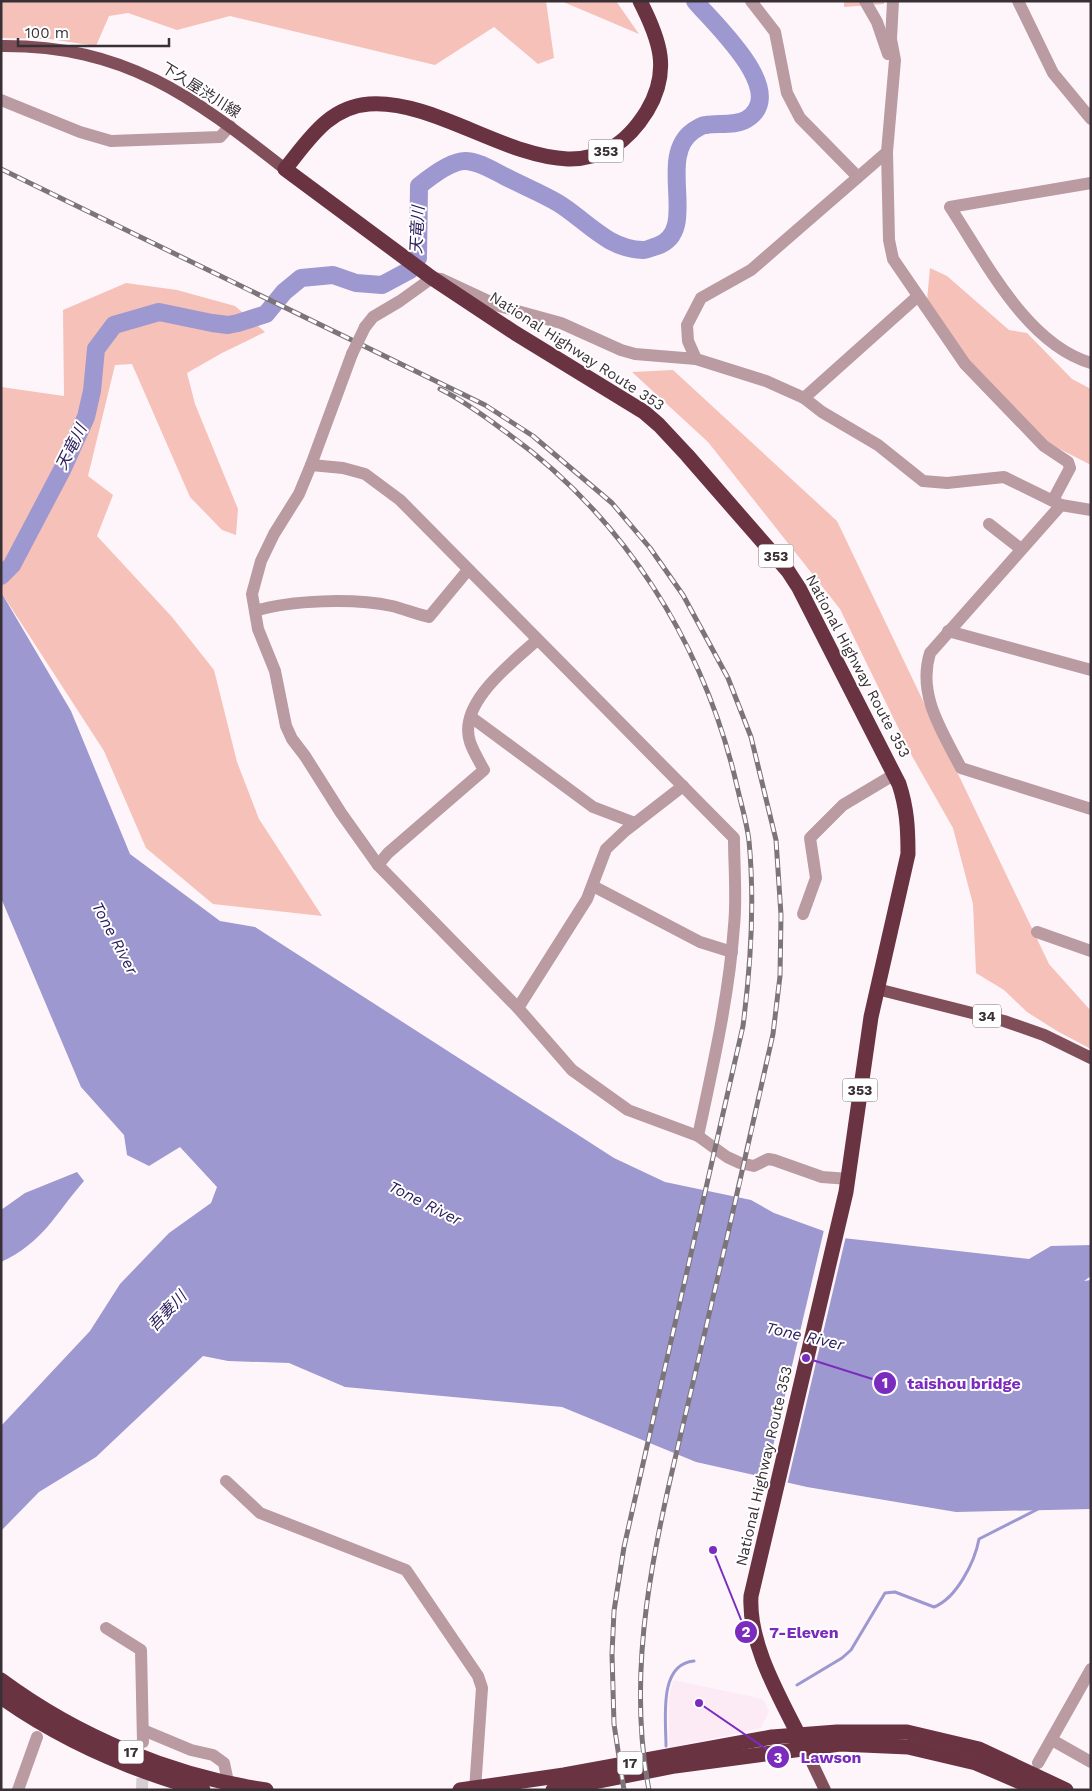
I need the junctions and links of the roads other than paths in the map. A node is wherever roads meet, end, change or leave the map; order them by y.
1 (640, 1) edge
2 (751, 1) edge
3 (865, 1) edge
4 (893, 1) edge
5 (1018, 1) edge
6 (1, 46) edge
7 (894, 71) junction
8 (1, 100) edge
9 (1091, 119) edge
10 (230, 126) junction
11 (887, 152) junction
12 (285, 169) junction
13 (858, 177) junction
14 (1091, 183) edge
15 (427, 274) junction
16 (918, 296) junction
17 (696, 359) junction
18 (1091, 363) edge
19 (804, 398) junction
20 (311, 466) junction
21 (1057, 502) junction
22 (1091, 510) edge
23 (989, 524) dead end
24 (1021, 549) junction
25 (468, 570) junction
26 (255, 611) junction
27 (948, 630) junction
28 (537, 640) junction
29 (1091, 670) edge
30 (471, 717) junction
31 (895, 774) junction
32 (683, 786) junction
33 (1091, 809) edge
34 (635, 823) junction
35 (378, 865) junction
36 (593, 886) junction
37 (803, 914) dead end
38 (1037, 932) dead end
39 (1091, 951) edge
40 (732, 952) junction
41 (877, 989) junction
42 (518, 1008) junction
43 (1091, 1058) edge
44 (698, 1136) junction
45 (847, 1186) junction
46 (226, 1481) dead end
47 (106, 1628) dead end
48 (1091, 1669) edge
49 (1, 1680) edge
50 (1087, 1684) edge
51 (1, 1697) edge
52 (36, 1729) junction
53 (1052, 1740) junction
54 (802, 1741) junction
55 (1091, 1762) edge
56 (1038, 1763) dead end
57 (227, 1787) edge
58 (470, 1789) edge
59 (18, 1790) edge
60 (202, 1790) edge
61 (266, 1790) edge
62 (553, 1790) edge
63 (824, 1790) edge
64 (1039, 1790) edge
65 (1066, 1790) edge

1 - 12 highway, 353
2 - 13 street
3 - 7 street
4 - 7 street
5 - 9 street
6 - 10 main road, 下久屋渋川線
7 - 11 street
8 - 10 street
10 - 12 main road, 下久屋渋川線
11 - 13 street
11 - 16 street
12 - 15 highway, National Highway Route 353 / 353
13 - 17 street
14 - 18 street
15 - 17 street
15 - 20 street, bridge
15 - 31 highway, National Highway Route 353 / 353
16 - 19 street
16 - 21 street
17 - 19 street
19 - 21 street
20 - 25 street
20 - 26 street
21 - 22 street
21 - 24 street
23 - 24 street
24 - 27 street
25 - 26 street
25 - 28 street
26 - 35 street
27 - 29 street
27 - 33 street
28 - 30 street
28 - 32 street
30 - 34 street
30 - 35 street
31 - 37 street
31 - 41 highway, National Highway Route 353 / 353
32 - 34 street
32 - 40 street
34 - 36 street
35 - 42 street
36 - 40 street
36 - 42 street
38 - 39 street
40 - 44 street
41 - 43 main road, 34
41 - 45 highway, National Highway Route 353 / 353
42 - 44 street
44 - 45 street
45 - 54 highway, National Highway Route 353 / 353
46 - 58 street
47 - 57 street
48 - 50 street
49 - 57 highway, 17
50 - 53 street
51 - 52 highway, 17
52 - 59 street
52 - 60 highway, 17
53 - 55 street
53 - 56 street
54 - 58 highway, 17
54 - 62 highway, 17
54 - 63 main road
54 - 64 highway, 17
54 - 65 highway, 17
57 - 61 highway, 17

